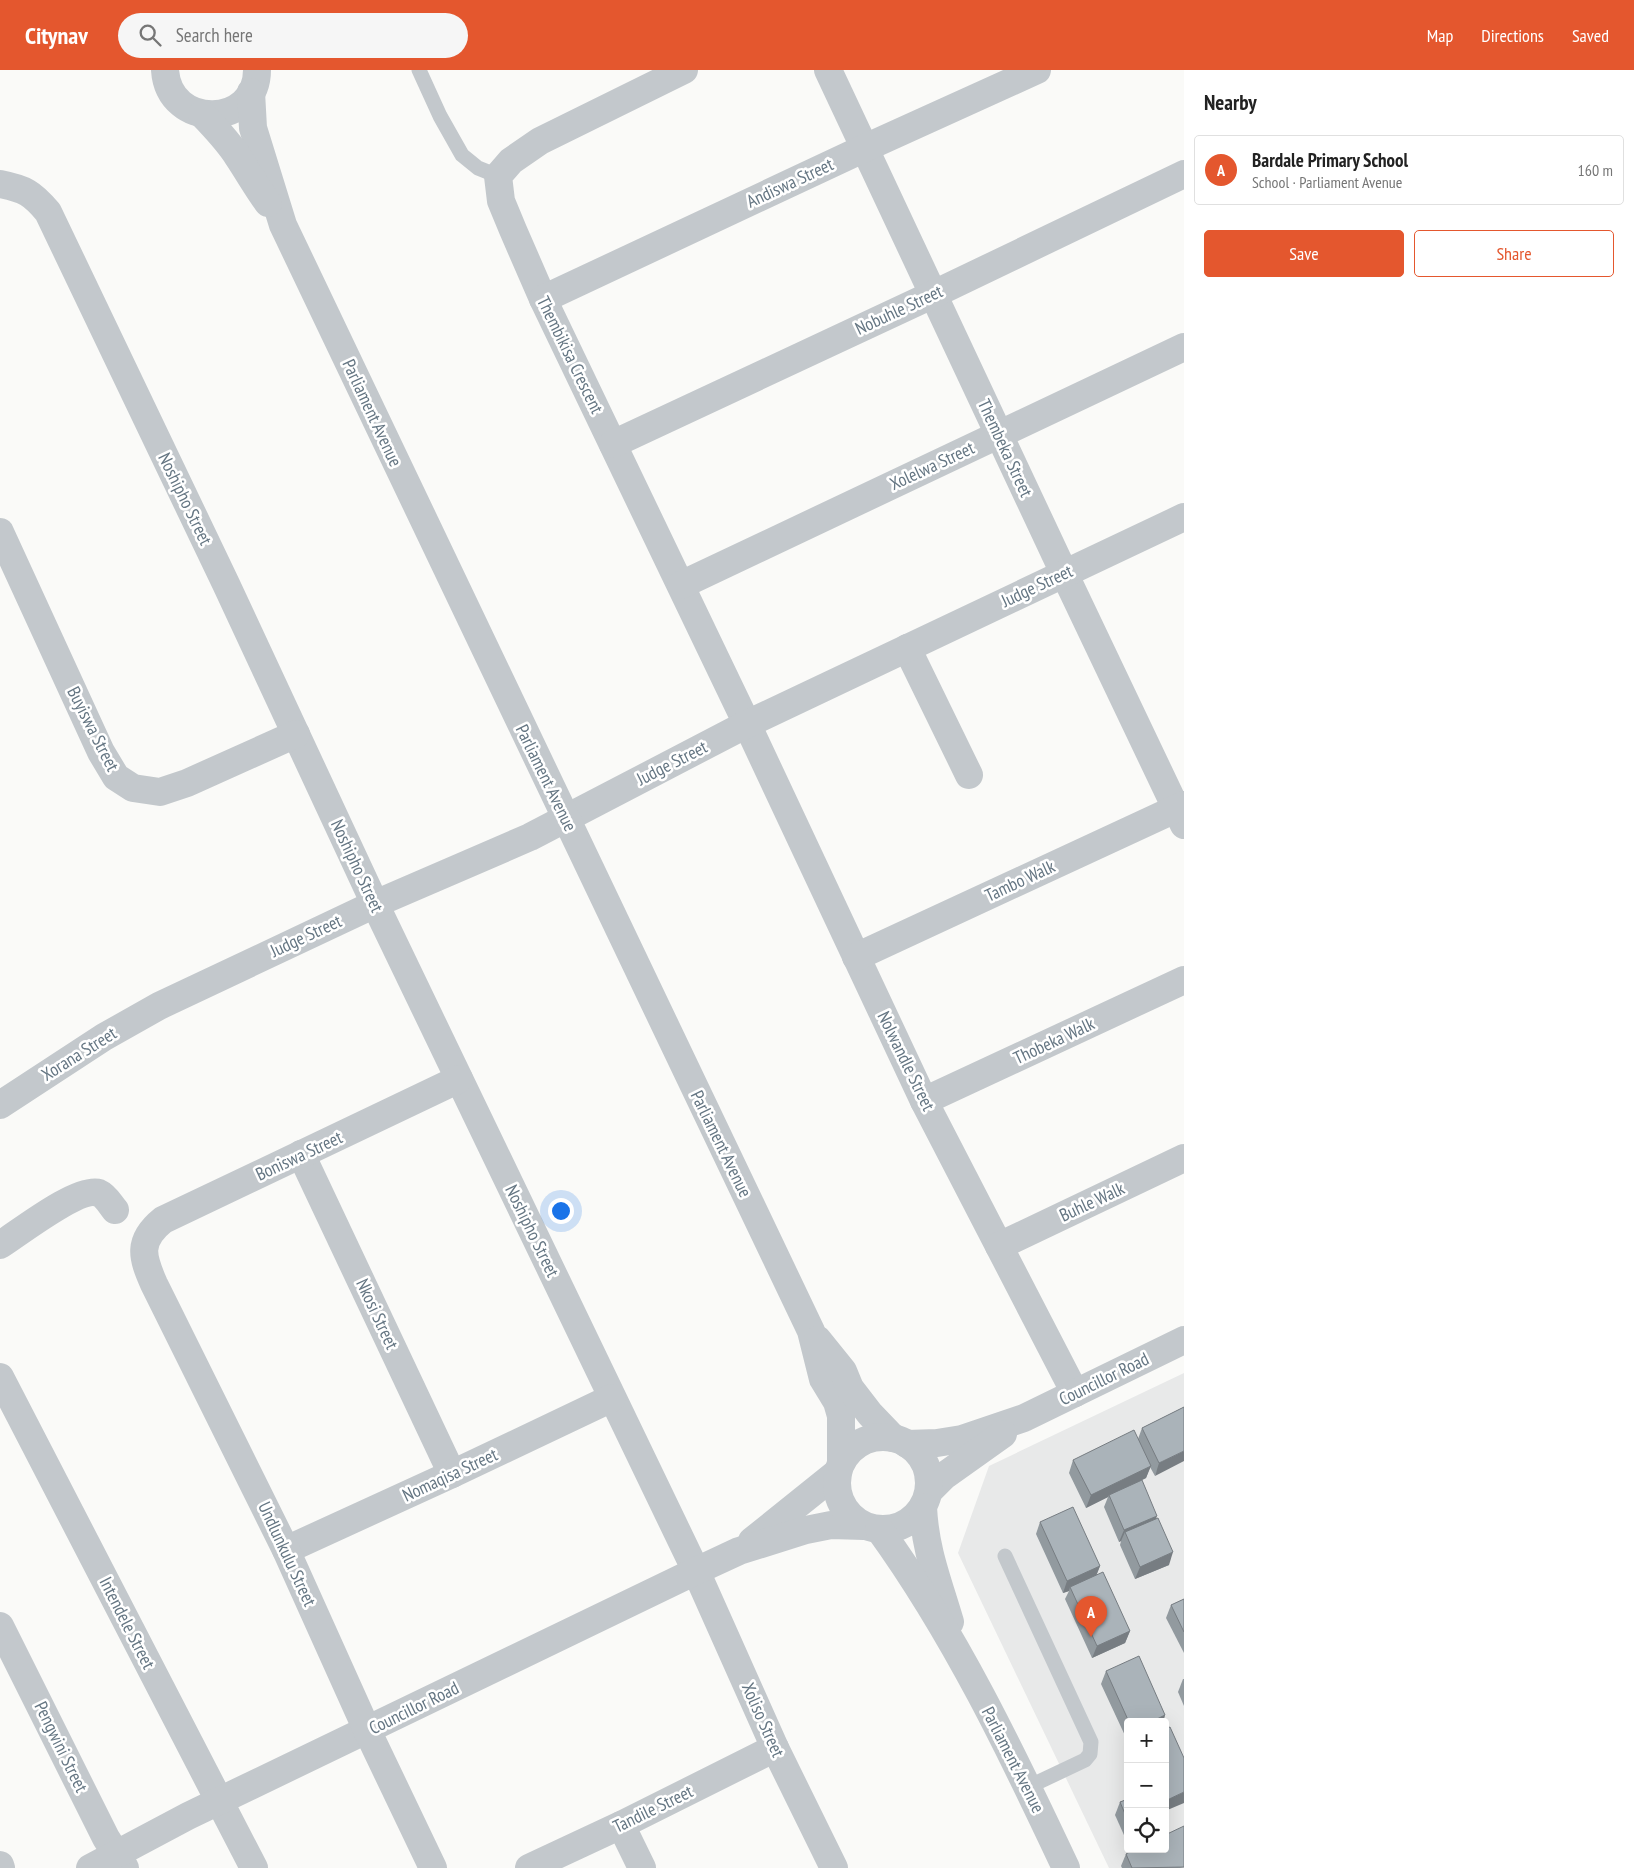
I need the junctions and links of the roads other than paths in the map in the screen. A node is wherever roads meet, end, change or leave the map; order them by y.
1 (165, 70) edge
2 (419, 70) edge
3 (684, 70) edge
4 (828, 70) edge
5 (1037, 70) edge
6 (257, 77) edge
7 (202, 114) junction
8 (865, 148) junction
9 (1184, 174) edge
10 (498, 176) junction
11 (0, 184) edge
12 (283, 225) junction
13 (934, 294) junction
14 (543, 299) junction
15 (1184, 347) edge
16 (999, 434) junction
17 (613, 444) junction
18 (1184, 516) edge
19 (0, 532) edge
20 (1064, 574) junction
21 (681, 585) junction
22 (908, 648) junction
23 (747, 724) junction
24 (296, 734) junction
25 (969, 775) dead end
26 (1181, 813) edge
27 (566, 819) junction
28 (374, 904) junction
29 (856, 957) junction
30 (1184, 980) edge
31 (159, 1006) joint
32 (459, 1079) junction
33 (924, 1101) junction
34 (0, 1105) edge
35 (302, 1154) junction
36 (1184, 1158) edge
37 (115, 1210) dead end
38 (145, 1241) joint
39 (0, 1245) edge
40 (999, 1246) junction
41 (811, 1331) junction
42 (1184, 1340) edge
43 (2, 1385) edge
44 (1075, 1393) junction
45 (612, 1398) junction
46 (1024, 1418) junction
47 (900, 1441) junction
48 (840, 1467) junction
49 (452, 1474) junction
50 (926, 1499) junction
51 (872, 1527) junction
52 (286, 1550) junction
53 (740, 1551) junction
54 (1005, 1556) dead end
55 (696, 1570) junction
56 (0, 1626) edge
57 (959, 1652) junction
58 (367, 1730) junction
59 (775, 1748) junction
60 (1028, 1787) junction
61 (220, 1801) junction
62 (621, 1825) junction
63 (121, 1861) edge
64 (90, 1868) edge
65 (254, 1868) edge
66 (433, 1868) edge
67 (530, 1868) edge
68 (642, 1868) edge
69 (834, 1868) edge
70 (1066, 1868) edge

1 - 7 street
2 - 10 lane
3 - 10 street
4 - 8 street, Thembeka Street
5 - 8 street, Andiswa Street
6 - 7 street
6 - 12 street, Parliament Avenue
7 - 12 street, Parliament Avenue
8 - 13 street, Thembeka Street
8 - 14 street, Andiswa Street
9 - 13 street, Nobuhle Street
10 - 14 street, Thembikisa Crescent
11 - 24 street, Noshipho Street
12 - 27 street, Parliament Avenue
13 - 16 street, Thembeka Street
13 - 17 street, Nobuhle Street
14 - 17 street, Thembikisa Crescent
15 - 16 street, Xolelwa Street
16 - 20 street, Thembeka Street
16 - 21 street, Xolelwa Street
17 - 21 street, Thembikisa Crescent
18 - 20 street, Judge Street
19 - 24 street, Buyiswa Street
20 - 22 street, Judge Street
20 - 26 street, Thembeka Street
21 - 23 street, Thembikisa Crescent
22 - 23 street, Judge Street
22 - 25 street
23 - 27 street, Judge Street
23 - 29 street, Nolwandle Street
24 - 28 street, Noshipho Street
26 - 29 street, Tambo Walk
27 - 28 street, Judge Street
27 - 41 street, Parliament Avenue
28 - 31 street, Judge Street
28 - 32 street, Noshipho Street
29 - 33 street, Nolwandle Street
30 - 33 street, Thobeka Walk
31 - 34 street, Xorana Street
32 - 35 street, Boniswa Street
32 - 45 street, Noshipho Street
33 - 40 street, Nolwandle Street
35 - 38 street, Boniswa Street
35 - 49 street, Nkosi Street
36 - 40 street, Buhle Walk
37 - 39 street
38 - 52 street, Undlunkulu Street
40 - 44 street, Nolwandle Street
41 - 47 street, Parliament Avenue
41 - 48 street, Parliament Avenue
42 - 44 street, Councillor Road
43 - 61 street, Intendele Street
44 - 46 street, Councillor Road
45 - 49 street, Nomaqisa Street
45 - 55 street, Noshipho Street
46 - 47 street, Councillor Road
46 - 50 street, Councillor Road
47 - 48 street
47 - 50 street
48 - 51 street
48 - 53 street, Councillor Road
49 - 52 street, Nomaqisa Street
50 - 51 street
50 - 57 street, Parliament Avenue
51 - 53 street, Councillor Road
51 - 57 street, Parliament Avenue
52 - 58 street, Undlunkulu Street
53 - 55 street, Councillor Road
54 - 60 lane
55 - 58 street, Councillor Road
55 - 59 street, Xoliso Street
56 - 63 street, Pengwini Street
57 - 60 street, Parliament Avenue
58 - 61 street, Councillor Road
58 - 66 street, Undlunkulu Street
59 - 62 street, Tandile Street
59 - 69 street, Xoliso Street
60 - 70 street, Parliament Avenue
61 - 63 street, Councillor Road
61 - 65 street, Intendele Street
62 - 67 street, Tandile Street
62 - 68 street
63 - 64 street, Councillor Road

